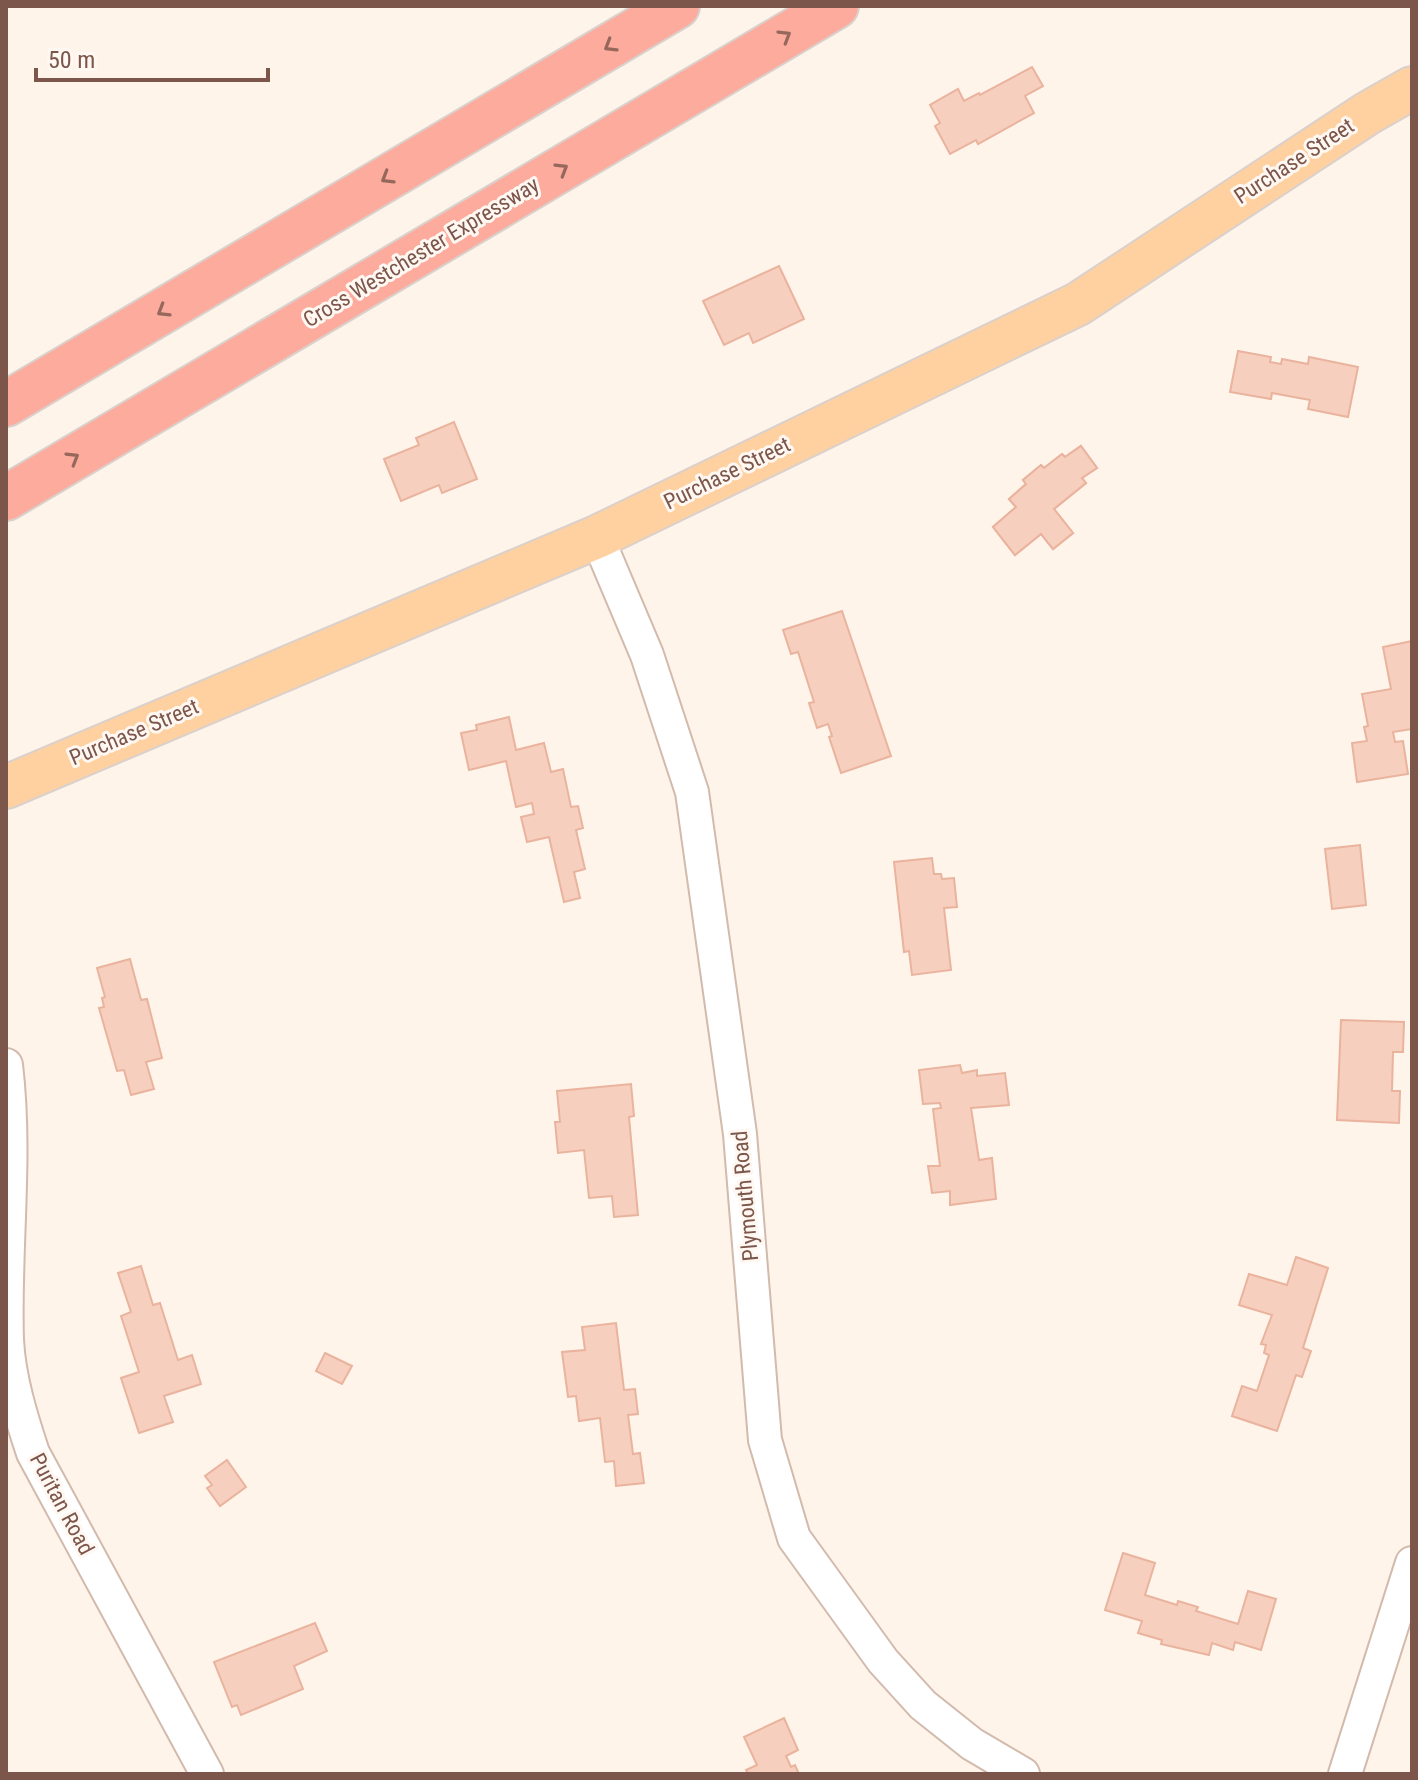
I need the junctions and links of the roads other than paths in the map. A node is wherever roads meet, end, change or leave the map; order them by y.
1 (677, 6) edge
2 (836, 6) edge
3 (1412, 88) edge
4 (6, 404) edge
5 (6, 498) edge
6 (597, 537) junction
7 (6, 787) edge
8 (6, 1065) edge
9 (1412, 1563) edge
10 (207, 1774) edge
11 (1023, 1774) edge
12 (1345, 1774) edge

1 -> 4 highway
5 -> 2 highway, Cross Westchester Expressway
3 - 6 main road, Purchase Street
6 - 7 main road, Purchase Street
6 - 11 street, Plymouth Road
8 - 10 street, Puritan Road
9 - 12 street

